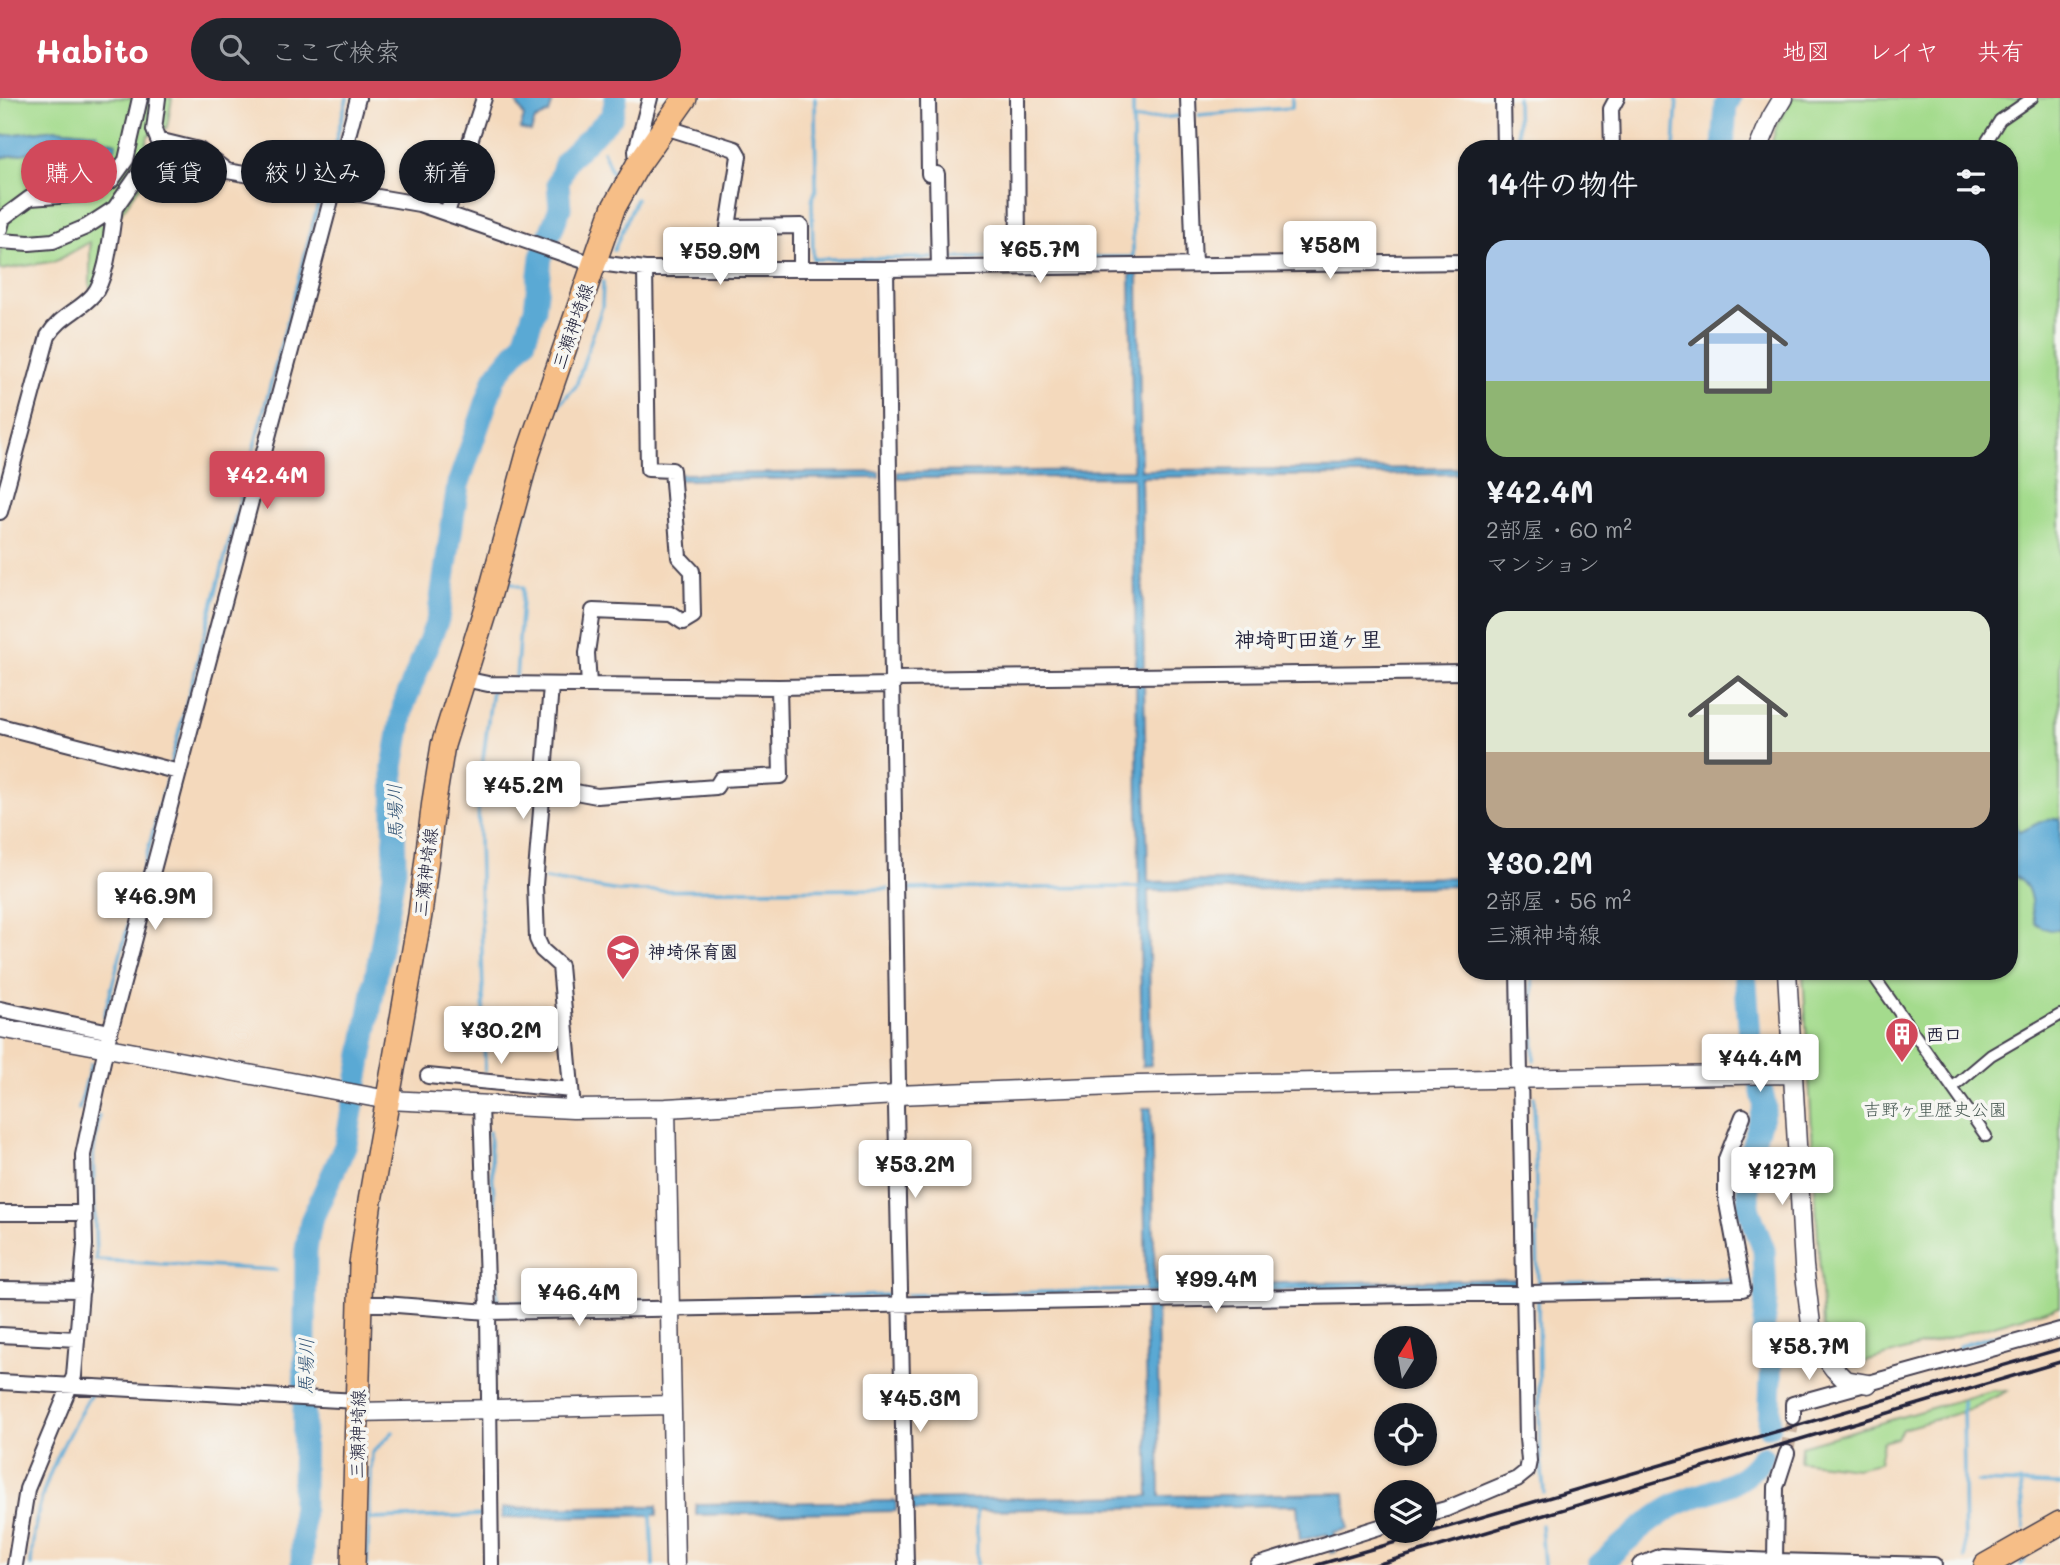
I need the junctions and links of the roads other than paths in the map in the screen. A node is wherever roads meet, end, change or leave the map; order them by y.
1 (140, 98) edge
2 (158, 98) edge
3 (358, 98) edge
4 (484, 98) edge
5 (650, 98) edge
6 (685, 98) edge
7 (928, 98) edge
8 (1017, 98) edge
9 (1188, 98) edge
10 (1503, 98) edge
11 (1618, 98) edge
12 (1783, 98) edge
13 (2032, 98) edge
14 (664, 127) junction
15 (347, 140) edge
16 (1504, 140) edge
17 (1612, 140) edge
18 (1762, 140) edge
19 (1988, 140) edge
20 (637, 166) junction
21 (228, 171) junction
22 (241, 173) edge
23 (385, 198) edge
24 (330, 203) edge
25 (115, 208) junction
26 (447, 213) junction
27 (0, 229) edge
28 (0, 241) edge
29 (595, 261) junction
30 (1458, 262) edge
31 (1194, 265) junction
32 (1018, 267) junction
33 (939, 268) junction
34 (645, 269) junction
35 (801, 269) junction
36 (886, 269) junction
37 (0, 512) edge
38 (1458, 672) edge
39 (464, 679) junction
40 (893, 682) junction
41 (589, 685) junction
42 (551, 686) junction
43 (779, 687) junction
44 (0, 726) edge
45 (180, 772) junction
46 (543, 786) junction
47 (1518, 980) edge
48 (1787, 980) edge
49 (1876, 980) edge
50 (0, 1009) edge
51 (2060, 1015) edge
52 (0, 1028) edge
53 (108, 1040) junction
54 (1786, 1074) junction
55 (428, 1076) dead end
56 (1519, 1078) junction
57 (1952, 1088) junction
58 (571, 1090) junction
59 (897, 1095) junction
60 (379, 1098) junction
61 (481, 1105) junction
62 (666, 1108) junction
63 (573, 1109) junction
64 (1743, 1116) dead end
65 (1986, 1136) dead end
66 (0, 1213) edge
67 (84, 1213) junction
68 (0, 1289) edge
69 (82, 1290) junction
70 (1533, 1292) junction
71 (359, 1304) junction
72 (899, 1304) junction
73 (669, 1308) junction
74 (488, 1312) junction
75 (2060, 1330) edge
76 (0, 1335) edge
77 (77, 1339) junction
78 (0, 1382) edge
79 (1868, 1384) junction
80 (71, 1386) junction
81 (670, 1405) junction
82 (358, 1406) junction
83 (490, 1410) junction
84 (1793, 1418) tunnel mouth
85 (1787, 1453) tunnel mouth
86 (1437, 1511) edge
87 (2060, 1523) edge
88 (1374, 1528) edge
89 (1775, 1561) junction
90 (2000, 1562) edge
91 (15, 1565) edge
92 (353, 1565) edge
93 (492, 1565) edge
94 (675, 1565) edge
95 (906, 1565) edge
96 (1258, 1565) edge
97 (1640, 1565) edge
98 (1934, 1565) edge

1 - 27 street
2 - 21 street
3 - 15 street
4 - 26 street
5 - 20 street
6 - 14 main road, 三瀬神埼線
7 - 33 street
8 - 32 street
9 - 31 street
10 - 16 street
11 - 17 street
12 - 18 street
13 - 19 street
14 - 20 main road, 三瀬神埼線
14 - 35 street
20 - 29 main road, 三瀬神埼線
21 - 22 street
21 - 25 street
23 - 26 street
24 - 45 street
25 - 28 street
25 - 37 street
26 - 29 street
29 - 34 street
29 - 39 main road, 三瀬神埼線
30 - 31 street
31 - 32 street
32 - 33 street
33 - 36 street
34 - 35 street
34 - 41 street
35 - 36 street
36 - 40 street
38 - 40 street
39 - 42 street
39 - 60 main road, 三瀬神埼線
40 - 43 street
40 - 59 street
41 - 42 street
41 - 43 street
42 - 46 street
43 - 46 street
44 - 45 street
45 - 53 street
46 - 58 street
47 - 56 street
48 - 54 street
49 - 57 street
50 - 53 street
51 - 57 street
52 - 53 street
53 - 60 street
53 - 67 street
54 - 56 street
54 - 79 street
55 - 58 street
56 - 59 street
56 - 70 street
57 - 65 street
58 - 63 street
59 - 62 street
59 - 72 street
60 - 61 street
60 - 71 main road, 三瀬神埼線
61 - 63 street
61 - 74 street
62 - 63 street
62 - 73 street
64 - 70 street
66 - 67 street
67 - 69 street
68 - 69 street
69 - 77 street
70 - 72 street
70 - 86 street
71 - 74 street
71 - 82 main road, 三瀬神埼線
72 - 73 street
72 - 95 street
73 - 74 street
73 - 81 street
74 - 83 street
75 - 79 street
76 - 77 street
77 - 80 street
78 - 80 street
79 - 84 street
80 - 82 street
80 - 91 street
81 - 83 street
81 - 94 street
82 - 83 street
82 - 92 main road, 三瀬神埼線
83 - 93 street
85 - 89 street
87 - 90 main road
88 - 96 street
89 - 97 street
89 - 98 street

